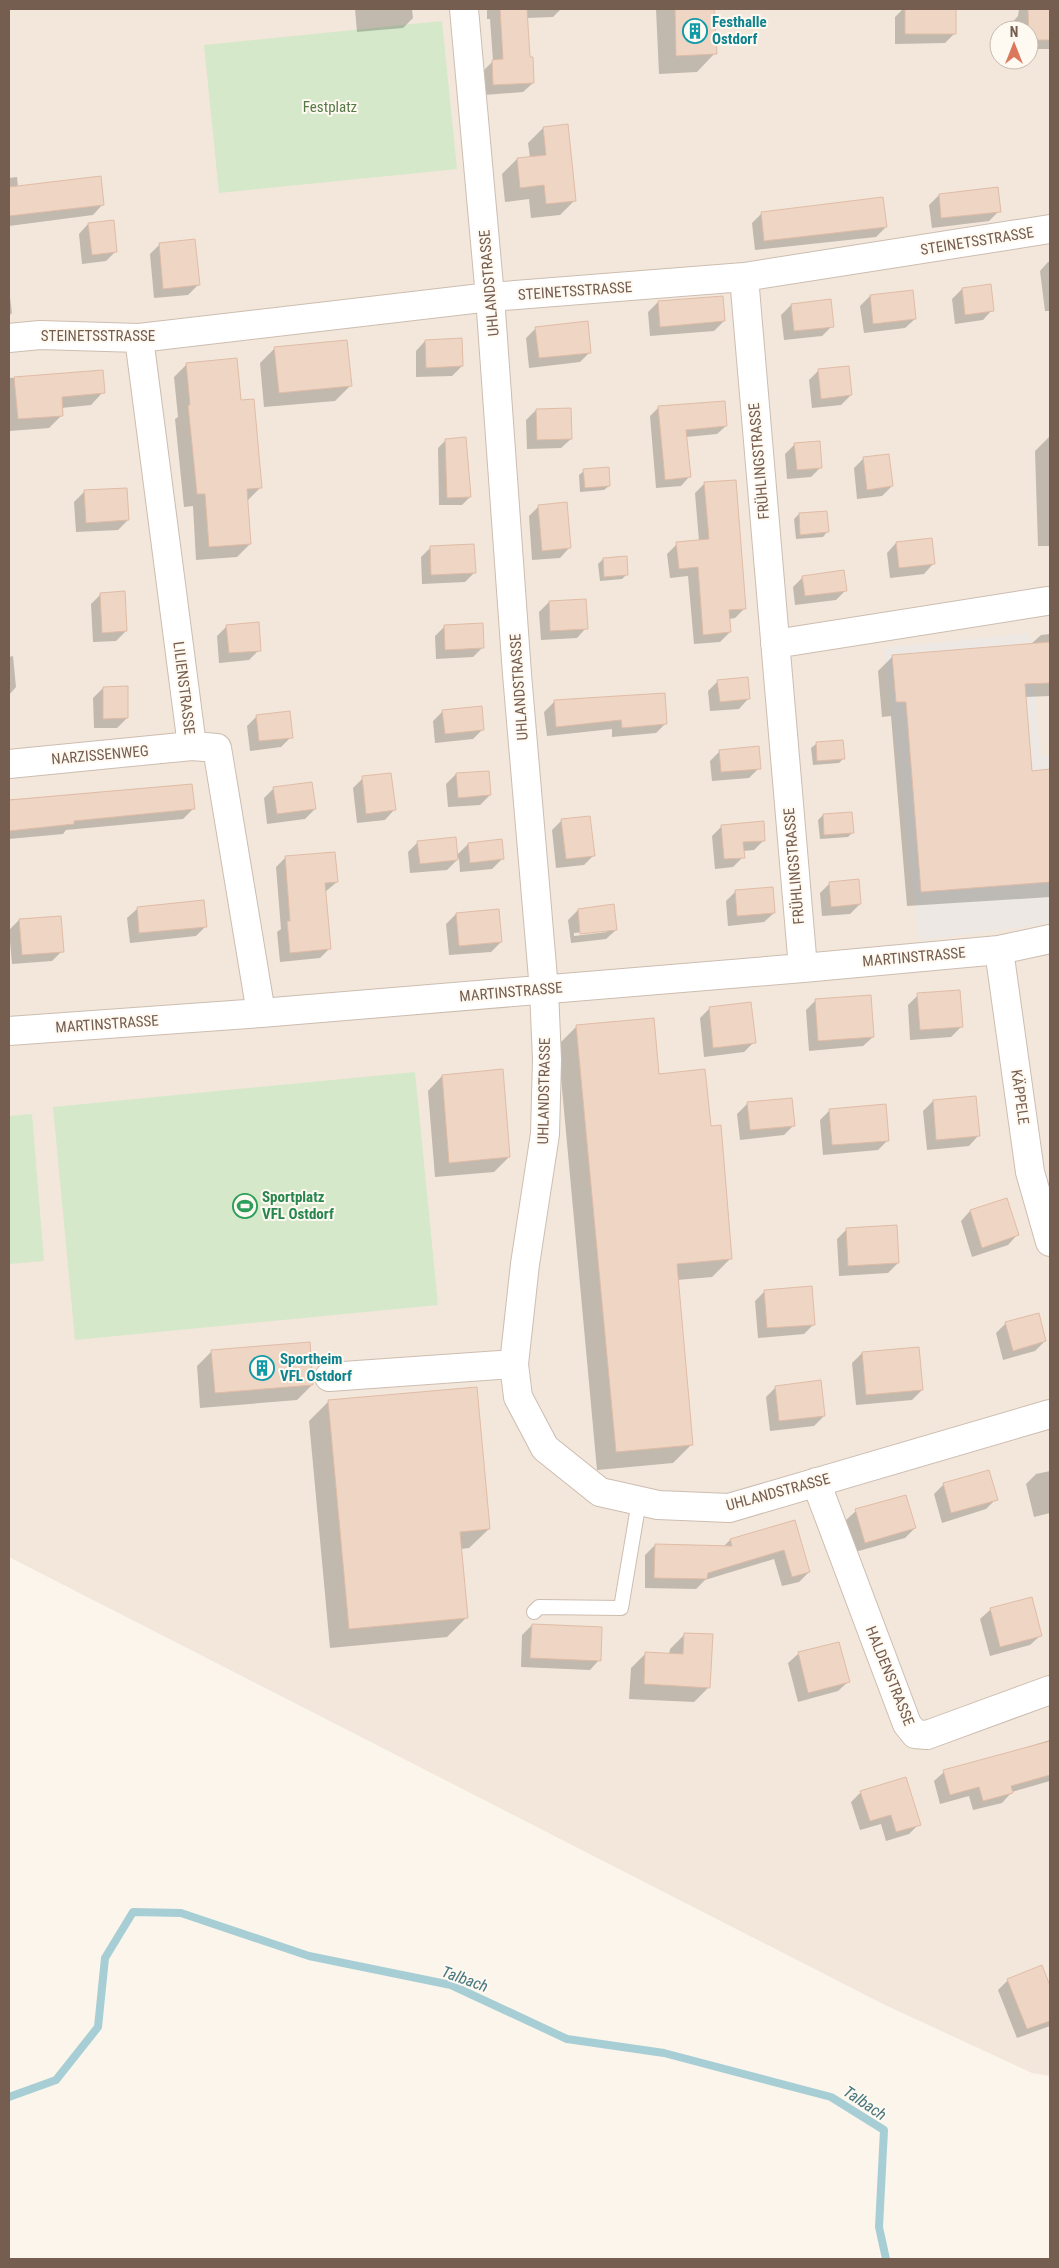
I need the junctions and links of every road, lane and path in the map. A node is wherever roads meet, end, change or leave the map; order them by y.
1 (464, 9) edge
2 (1050, 229) edge
3 (744, 277) junction
4 (490, 297) junction
5 (9, 338) edge
6 (139, 338) junction
7 (1047, 601) dead end
8 (775, 644) junction
9 (192, 746) junction
10 (9, 764) edge
11 (1050, 939) edge
12 (1006, 949) junction
13 (1050, 952) edge
14 (803, 968) junction
15 (544, 990) junction
16 (261, 1013) junction
17 (9, 1030) edge
18 (1050, 1242) edge
19 (514, 1364) junction
20 (329, 1377) dead end
21 (1050, 1414) edge
22 (816, 1482) junction
23 (639, 1501) junction
24 (534, 1612) dead end
25 (1050, 1690) edge

1 - 4 street, UHLANDSTRASSE
2 - 3 street, STEINETSSTRASSE
3 - 4 street, STEINETSSTRASSE
3 - 8 street, FRÜHLINGSTRASSE
4 - 6 street, STEINETSSTRASSE
4 - 15 street, UHLANDSTRASSE
5 - 6 street, STEINETSSTRASSE
6 - 9 street, LILIENSTRASSE
7 - 8 street
8 - 14 street, FRÜHLINGSTRASSE
9 - 10 street, NARZISSENWEG
9 - 16 street, LILIENSTRASSE
11 - 12 street, MARTINSTRASSE
12 - 13 street, MARTINSTRASSE
12 - 14 street, MARTINSTRASSE
12 - 18 street, KÄPPELE
14 - 15 street, MARTINSTRASSE
15 - 16 street, MARTINSTRASSE
15 - 19 street, UHLANDSTRASSE
16 - 17 street, MARTINSTRASSE
19 - 20 street
19 - 23 street, UHLANDSTRASSE
21 - 22 street, UHLANDSTRASSE
22 - 23 street, UHLANDSTRASSE
22 - 25 street, HALDENSTRASSE
23 - 24 lane

